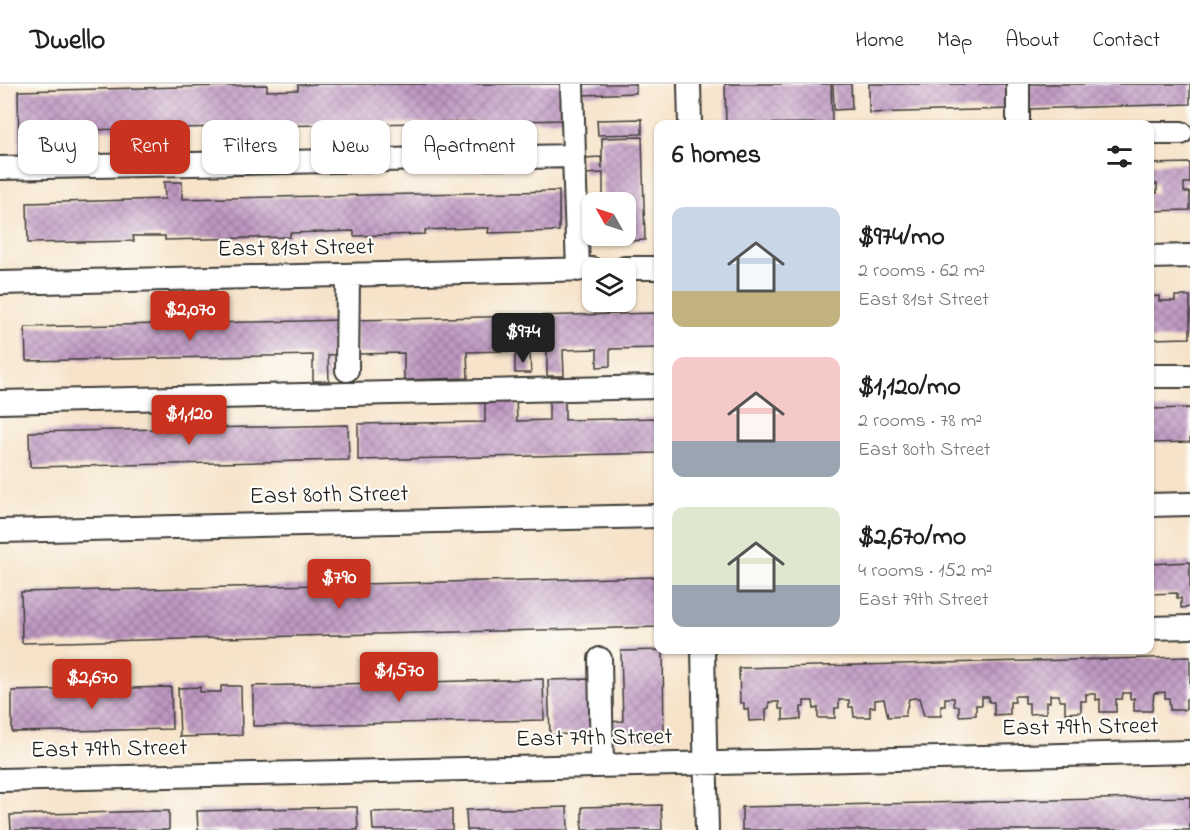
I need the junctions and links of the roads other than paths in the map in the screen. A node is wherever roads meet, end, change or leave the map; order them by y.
1 (572, 84) edge
2 (689, 84) edge
3 (1018, 84) edge
4 (690, 120) edge
5 (1018, 120) edge
6 (1181, 133) dead end
7 (1154, 134) edge
8 (574, 156) junction
9 (0, 168) edge
10 (1190, 256) edge
11 (1154, 257) edge
12 (584, 258) edge
13 (636, 268) edge
14 (654, 268) edge
15 (582, 269) edge
16 (348, 275) junction
17 (0, 283) edge
18 (347, 370) dead end
19 (1154, 376) edge
20 (1190, 376) edge
21 (654, 387) edge
22 (0, 402) edge
23 (1190, 504) edge
24 (1154, 505) edge
25 (654, 516) edge
26 (0, 531) edge
27 (1190, 627) edge
28 (1154, 628) edge
29 (703, 654) edge
30 (600, 658) dead end
31 (1190, 752) edge
32 (706, 764) junction
33 (602, 766) junction
34 (0, 780) edge
35 (707, 830) edge

1 - 8 street
2 - 4 street
3 - 5 street
6 - 7 street
8 - 9 street
8 - 12 street
10 - 11 street
13 - 14 street
15 - 16 street, East 81st Street
16 - 17 street, East 81st Street
16 - 18 street
19 - 20 street
21 - 22 street
23 - 24 street
25 - 26 street, East 80th Street
27 - 28 street
29 - 32 street
30 - 33 street
31 - 32 street, East 79th Street
32 - 33 street, East 79th Street
32 - 35 street
33 - 34 street, East 79th Street

